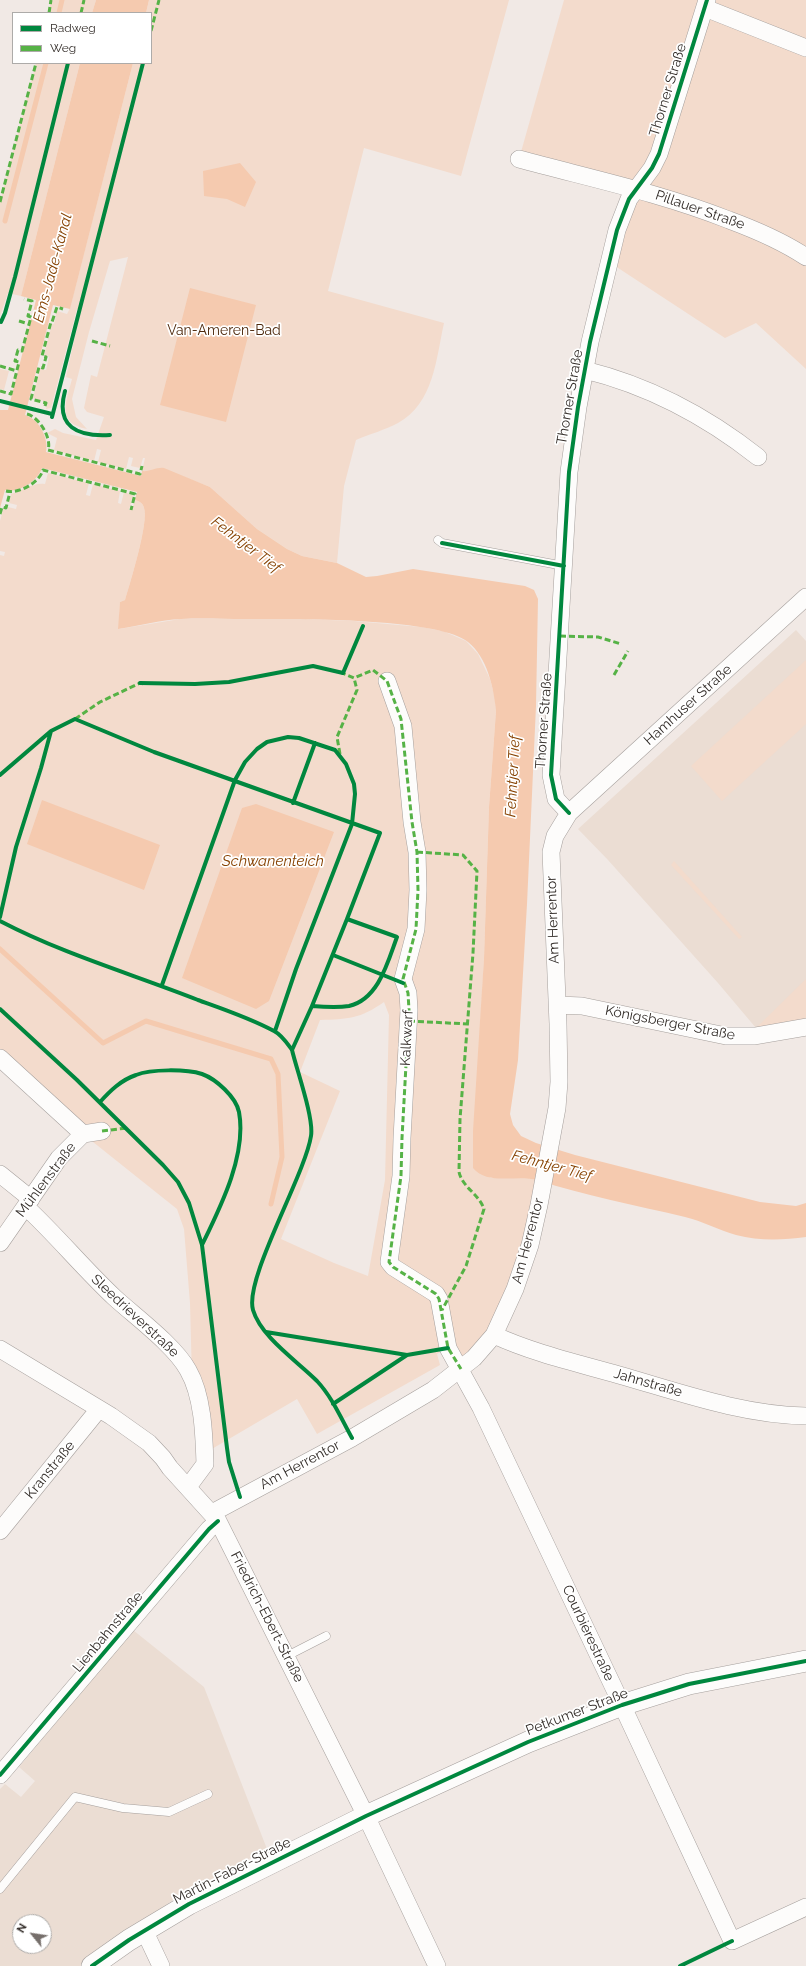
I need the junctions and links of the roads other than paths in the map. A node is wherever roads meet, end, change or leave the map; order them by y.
1 (706, 4) edge
2 (806, 48) edge
3 (518, 159) dead end
4 (636, 189) junction
5 (806, 257) edge
6 (585, 370) junction
7 (758, 457) dead end
8 (438, 540) dead end
9 (564, 566) junction
10 (806, 597) edge
11 (387, 681) dead end
12 (569, 812) junction
13 (558, 1004) junction
14 (806, 1027) edge
15 (0, 1058) edge
16 (102, 1131) dead end
17 (83, 1134) junction
18 (0, 1174) edge
19 (29, 1203) junction
20 (0, 1244) edge
21 (494, 1335) junction
22 (0, 1349) edge
23 (461, 1369) junction
24 (99, 1409) junction
25 (806, 1416) edge
26 (188, 1487) junction
27 (215, 1517) junction
28 (0, 1531) edge
29 (326, 1636) dead end
30 (287, 1656) junction
31 (806, 1661) edge
32 (622, 1705) junction
33 (0, 1775) edge
34 (208, 1794) dead end
35 (366, 1816) junction
36 (0, 1889) edge
37 (806, 1906) edge
38 (144, 1930) junction
39 (92, 1966) edge
40 (161, 1966) edge
41 (438, 1966) edge

1 - 2 street
1 - 4 street, Thorner Straße
3 - 4 street, Pillauer Straße
4 - 5 street, Pillauer Straße
4 - 6 street, Thorner Straße
6 - 7 street
6 - 9 street, Thorner Straße
8 - 9 lane
9 - 12 street, Thorner Straße
10 - 12 street, Hamhuser Straße
11 - 23 street, Kalkwarf
12 - 13 street, Am Herrentor
13 - 14 street, Königsberger Straße
13 - 21 street, Am Herrentor
15 - 17 street
16 - 17 street, Mühlenstraße
17 - 19 street, Mühlenstraße
18 - 19 street, Sleedrieverstraße
19 - 20 street, Mühlenstraße
19 - 26 street, Sleedrieverstraße
21 - 23 street, Am Herrentor
21 - 25 street, Jahnstraße
22 - 24 street, Friedrich-Ebert-Straße
23 - 27 street, Am Herrentor
23 - 32 street, Courbiérestraße
24 - 26 street, Friedrich-Ebert-Straße
24 - 28 street, Kranstraße
26 - 27 street, Friedrich-Ebert-Straße
27 - 30 street, Friedrich-Ebert-Straße
27 - 33 street, Lienbahnstraße
29 - 30 lane
30 - 35 street, Friedrich-Ebert-Straße
31 - 32 street, Petkumer Straße
32 - 35 street, Petkumer Straße
32 - 37 street, Courbiérestraße
34 - 36 lane
35 - 38 street, Martin-Faber-Straße
35 - 41 street, Friedrich-Ebert-Straße
38 - 39 street, Martin-Faber-Straße
38 - 40 street

